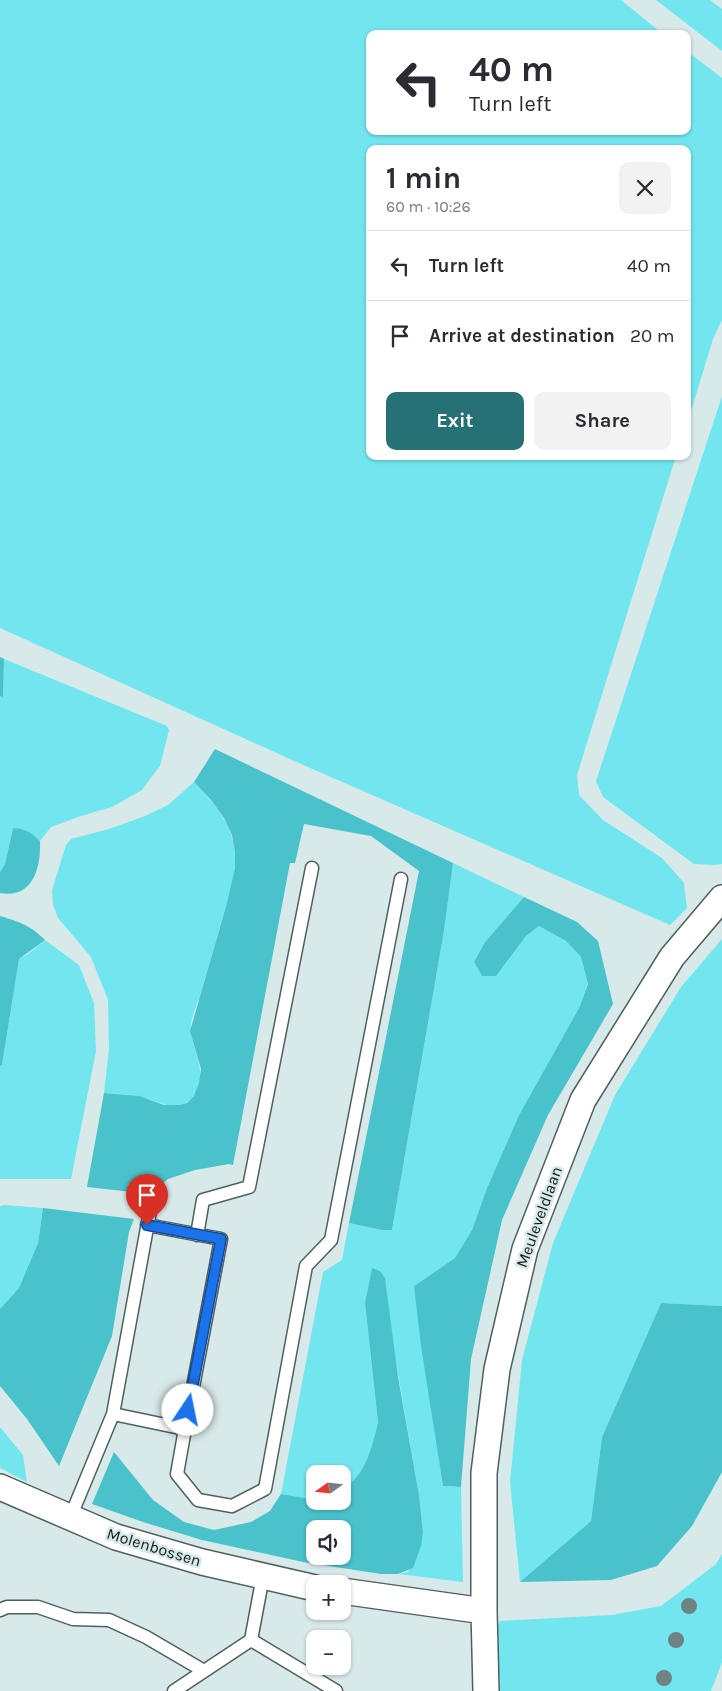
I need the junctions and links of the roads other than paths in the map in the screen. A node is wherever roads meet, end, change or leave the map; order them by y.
1 (312, 868) dead end
2 (401, 879) dead end
3 (722, 898) edge
4 (151, 1206) dead end
5 (147, 1225) junction
6 (197, 1235) junction
7 (113, 1414) junction
8 (185, 1429) junction
9 (0, 1487) edge
10 (70, 1518) junction
11 (263, 1576) junction
12 (306, 1586) edge
13 (351, 1592) edge
14 (0, 1610) edge
15 (484, 1611) junction
16 (251, 1640) junction
17 (204, 1672) junction
18 (174, 1691) edge
19 (336, 1691) edge
20 (486, 1691) edge

1 - 6 lane
2 - 8 lane
3 - 15 street, Meuleveldlaan
4 - 5 lane
5 - 6 lane
5 - 7 lane
6 - 8 lane
7 - 8 lane
7 - 10 lane
9 - 10 street, Molenbossen
10 - 11 street, Molenbossen
11 - 12 street, Molenbossen
11 - 16 lane
13 - 15 street
14 - 17 lane
15 - 20 street, Meuleveldlaan
16 - 17 lane
16 - 19 lane
17 - 18 lane

